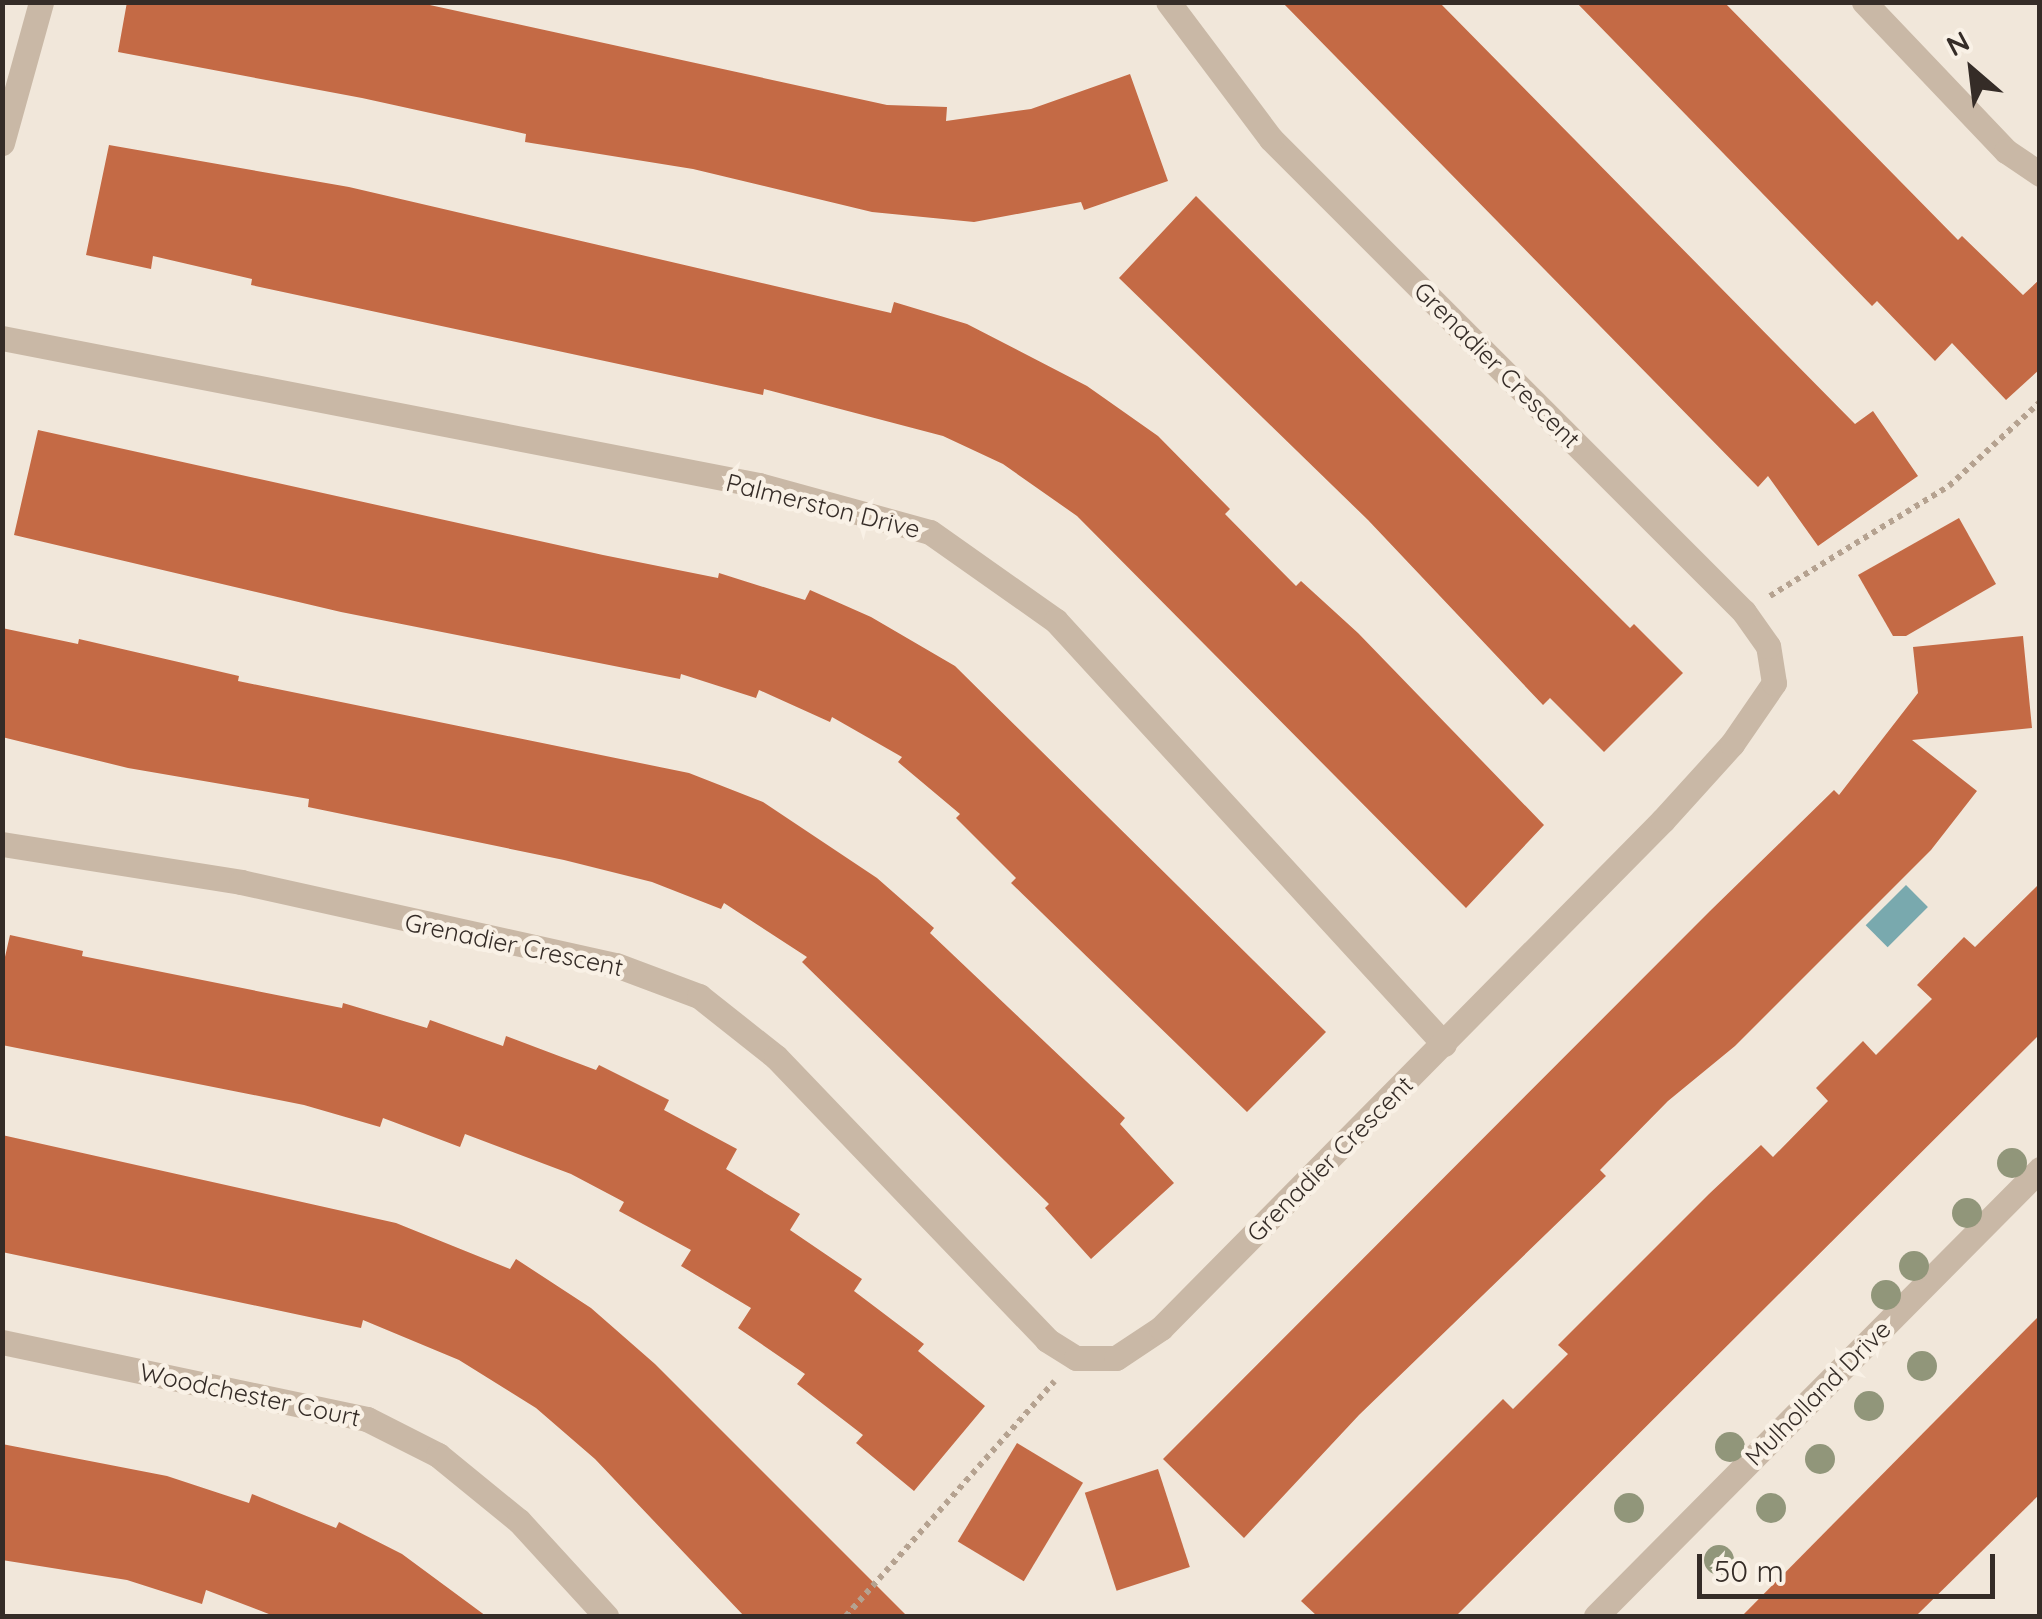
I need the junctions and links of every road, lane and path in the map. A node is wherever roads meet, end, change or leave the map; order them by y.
1 (41, 2) edge
2 (1168, 2) edge
3 (1864, 2) edge
4 (2, 143) edge
5 (2040, 174) edge
6 (2, 338) edge
7 (2040, 402) edge
8 (1744, 612) junction
9 (2, 844) edge
10 (1444, 1044) junction
11 (2040, 1170) edge
12 (2, 1342) edge
13 (1076, 1358) junction
14 (1612, 1611) edge
15 (606, 1616) edge
16 (846, 1616) edge

1 - 4 street
2 - 8 street, Grenadier Crescent
3 - 5 street
6 - 10 street, Palmerston Drive
7 - 8 path
8 - 10 street, Grenadier Crescent
9 - 13 street, Grenadier Crescent
10 - 13 street, Grenadier Crescent
11 - 14 street, Mulholland Drive
12 - 15 street, Woodchester Court
13 - 16 path

